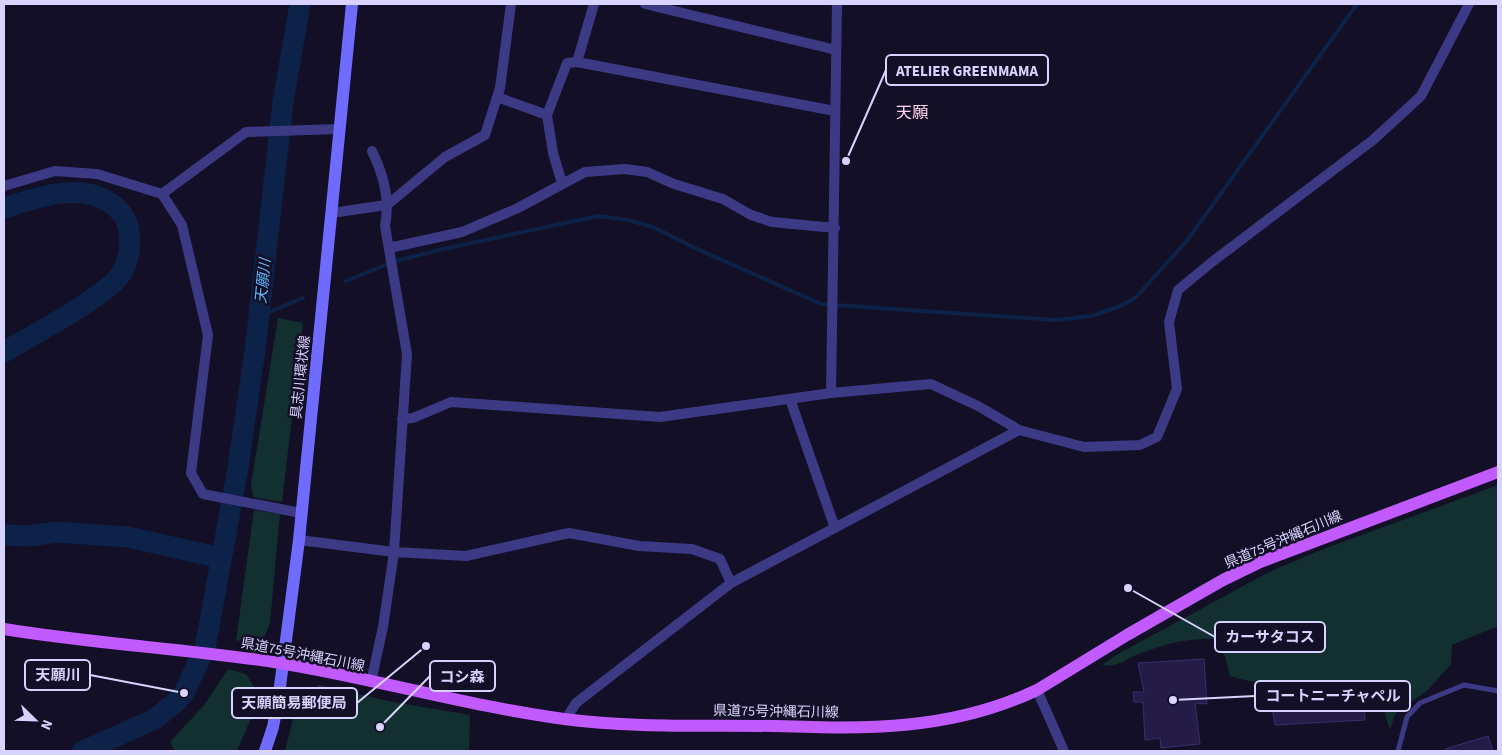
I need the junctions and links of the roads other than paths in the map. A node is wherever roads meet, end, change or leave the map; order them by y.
1 (352, 4) edge
2 (511, 4) edge
3 (594, 4) edge
4 (645, 4) edge
5 (837, 4) edge
6 (1470, 4) edge
7 (836, 50) junction
8 (577, 62) junction
9 (497, 97) junction
10 (835, 112) junction
11 (547, 115) junction
12 (339, 129) junction
13 (372, 151) dead end
14 (562, 183) junction
15 (4, 186) edge
16 (162, 194) junction
17 (387, 205) junction
18 (331, 213) junction
19 (834, 228) junction
20 (389, 248) junction
21 (831, 393) junction
22 (790, 399) junction
23 (402, 419) junction
24 (1019, 430) junction
25 (1498, 472) edge
26 (301, 513) junction
27 (835, 528) junction
28 (299, 540) junction
29 (394, 552) junction
30 (731, 583) junction
31 (4, 629) edge
32 (282, 664) junction
33 (371, 682) junction
34 (1037, 690) junction
35 (1498, 691) edge
36 (566, 719) junction
37 (265, 751) edge
38 (1064, 751) edge
39 (1398, 751) edge

1 - 12 main road, 具志川環状線
2 - 9 street
3 - 8 street
4 - 7 street
5 - 7 street
6 - 24 street
7 - 10 street
8 - 10 street
8 - 11 street
9 - 11 street
9 - 17 street
10 - 19 street
11 - 14 street
12 - 16 street
12 - 18 main road, 具志川環状線
13 - 17 street
14 - 19 street
14 - 20 street
15 - 16 street
16 - 26 street
17 - 18 street
17 - 20 street
18 - 26 main road, 具志川環状線
19 - 21 street
20 - 23 street
21 - 22 street
21 - 24 street
22 - 23 street
22 - 27 street
23 - 29 street
24 - 27 street
25 - 34 main road, 県道75号沖縄石川線
26 - 28 main road, 具志川環状線
27 - 30 street
28 - 29 street
28 - 32 main road, 具志川環状線
29 - 30 street
29 - 33 street
30 - 36 street
31 - 32 main road, 県道75号沖縄石川線
32 - 33 main road, 県道75号沖縄石川線
32 - 37 main road, 具志川環状線
33 - 36 main road, 県道75号沖縄石川線
34 - 36 main road, 県道75号沖縄石川線
34 - 38 street
35 - 39 lane

